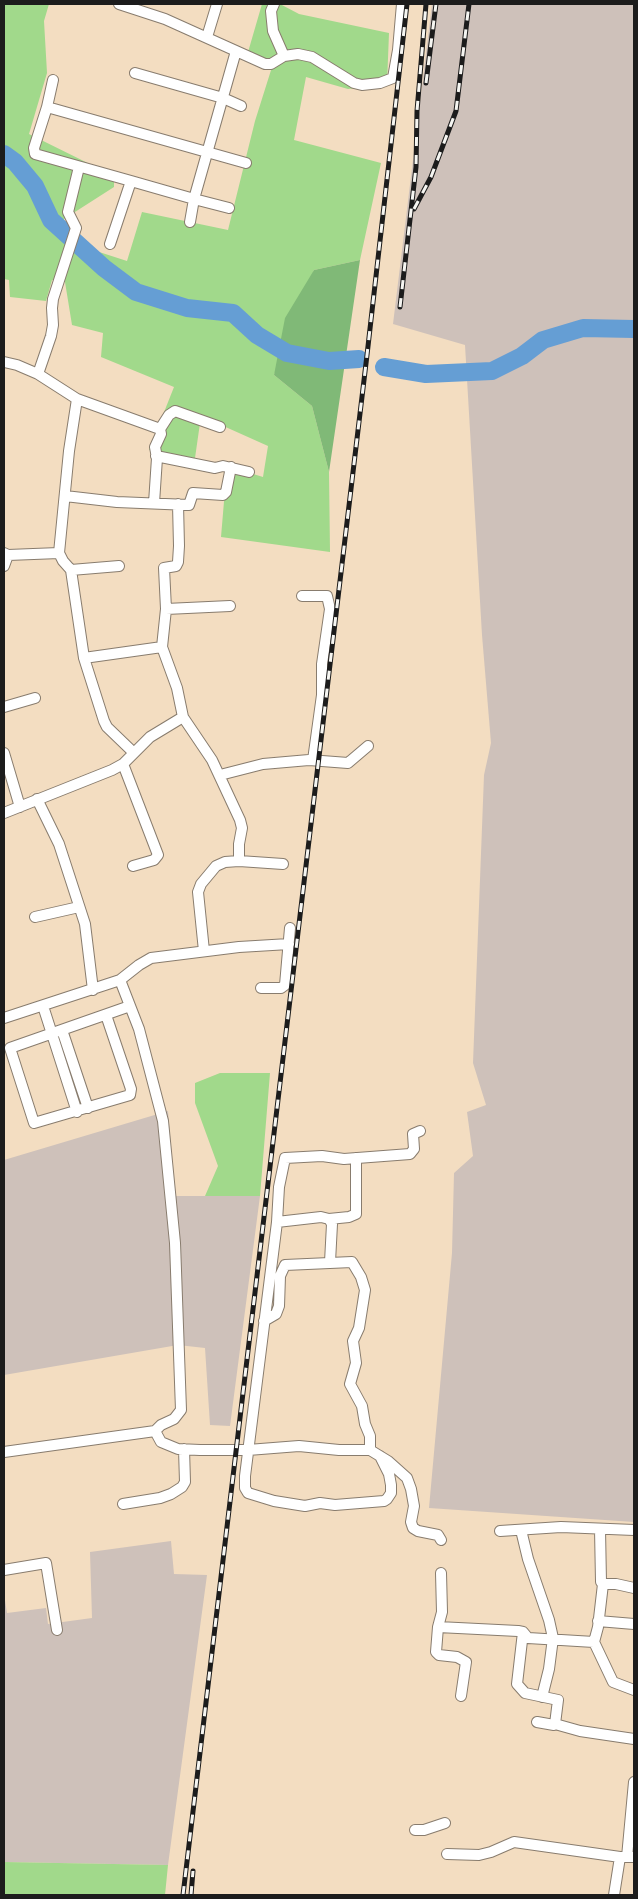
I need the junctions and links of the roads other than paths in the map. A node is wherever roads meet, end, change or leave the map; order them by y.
1 (119, 4) edge
2 (218, 4) edge
3 (274, 4) edge
4 (402, 4) edge
5 (207, 37) junction
6 (236, 51) junction
7 (284, 56) junction
8 (135, 73) dead end
9 (53, 80) dead end
10 (224, 98) junction
11 (241, 106) dead end
12 (47, 107) junction
13 (208, 153) junction
14 (246, 163) dead end
15 (79, 167) junction
16 (131, 181) junction
17 (194, 199) junction
18 (229, 208) dead end
19 (190, 222) dead end
20 (110, 244) dead end
21 (4, 362) edge
22 (38, 374) junction
23 (77, 399) junction
24 (220, 427) dead end
25 (160, 428) junction
26 (156, 456) junction
27 (232, 467) junction
28 (249, 472) dead end
29 (65, 496) junction
30 (154, 503) junction
31 (178, 504) junction
32 (59, 552) junction
33 (6, 554) edge
34 (4, 566) edge
35 (119, 566) dead end
36 (72, 570) junction
37 (302, 596) dead end
38 (230, 606) dead end
39 (166, 609) junction
40 (162, 647) junction
41 (84, 658) junction
42 (36, 698) dead end
43 (4, 707) edge
44 (184, 716) junction
45 (368, 746) dead end
46 (134, 753) junction
47 (5, 760) edge
48 (313, 760) junction
49 (123, 764) junction
50 (220, 775) junction
51 (37, 799) junction
52 (20, 807) junction
53 (4, 813) edge
54 (239, 862) junction
55 (283, 864) dead end
56 (133, 866) dead end
57 (80, 907) junction
58 (35, 917) dead end
59 (290, 928) dead end
60 (289, 944) junction
61 (204, 951) junction
62 (120, 980) junction
63 (261, 988) dead end
64 (92, 990) junction
65 (43, 1006) junction
66 (130, 1006) junction
67 (106, 1015) junction
68 (4, 1018) edge
69 (62, 1030) junction
70 (52, 1034) junction
71 (88, 1108) junction
72 (77, 1112) junction
73 (420, 1132) dead end
74 (356, 1158) junction
75 (329, 1219) junction
76 (277, 1222) junction
77 (330, 1262) junction
78 (264, 1320) junction
79 (155, 1431) junction
80 (184, 1449) junction
81 (248, 1450) junction
82 (370, 1450) junction
83 (4, 1452) edge
84 (380, 1456) junction
85 (123, 1504) dead end
86 (600, 1529) junction
87 (521, 1530) junction
88 (634, 1530) edge
89 (500, 1531) dead end
90 (441, 1540) dead end
91 (4, 1570) edge
92 (441, 1574) dead end
93 (603, 1584) junction
94 (634, 1588) edge
95 (598, 1621) junction
96 (634, 1624) edge
97 (438, 1627) junction
98 (57, 1630) dead end
99 (523, 1632) junction
100 (553, 1638) junction
101 (594, 1642) junction
102 (634, 1690) edge
103 (461, 1696) dead end
104 (542, 1697) junction
105 (537, 1722) dead end
106 (555, 1724) junction
107 (634, 1739) edge
108 (634, 1782) edge
109 (445, 1823) dead end
110 (415, 1830) dead end
111 (447, 1854) dead end
112 (627, 1857) edge
113 (614, 1895) edge

1 - 5 street
2 - 5 street
3 - 7 street
4 - 7 street
5 - 6 street
6 - 7 street
6 - 10 street
8 - 10 street
9 - 12 street
10 - 11 street
10 - 13 street
12 - 13 street
12 - 15 street
13 - 14 street
13 - 17 street
15 - 16 street
15 - 22 street
16 - 17 street
16 - 20 street
17 - 18 street
17 - 19 street
21 - 22 street
22 - 23 street
23 - 25 street
23 - 29 street
24 - 25 street
25 - 26 street
26 - 27 street
26 - 30 street
27 - 28 street
27 - 31 street
29 - 30 street
29 - 32 street
30 - 31 street
31 - 39 street
32 - 33 street
32 - 36 street
33 - 34 street
35 - 36 street
36 - 41 street
37 - 48 street
38 - 39 street
39 - 40 street
40 - 41 street
40 - 44 street
41 - 46 street
42 - 43 street
44 - 46 street
44 - 50 street
45 - 48 street
46 - 49 street
47 - 52 street
48 - 50 street
49 - 51 street
49 - 56 street
50 - 54 street
51 - 52 street
51 - 57 street
52 - 53 street
54 - 55 street
54 - 61 street
57 - 58 street
57 - 64 street
59 - 60 street
60 - 61 street
60 - 63 street
61 - 62 street
62 - 64 street
62 - 66 street
64 - 65 street
65 - 68 street
65 - 70 street
66 - 67 street
66 - 79 street
67 - 69 street
67 - 71 street
69 - 70 street
69 - 71 street
70 - 72 street
70 - 72 street
71 - 72 street
73 - 74 street
74 - 75 street
74 - 76 street
75 - 76 street
75 - 77 street
76 - 78 street
77 - 78 street
77 - 82 street
78 - 81 street
79 - 80 street
79 - 83 street
80 - 81 street
80 - 85 street
81 - 82 street
81 - 84 street
82 - 84 street
84 - 90 street
86 - 87 street
86 - 88 street
86 - 93 street
87 - 89 street
87 - 100 street
91 - 98 street
92 - 97 street
93 - 94 street
93 - 95 street
95 - 96 street
95 - 101 street
97 - 99 street
97 - 103 street
99 - 100 street
99 - 104 street
100 - 101 street
100 - 104 street
101 - 102 street
104 - 106 street
105 - 106 street
106 - 107 street
108 - 112 street
109 - 110 street
111 - 112 street
112 - 113 street

